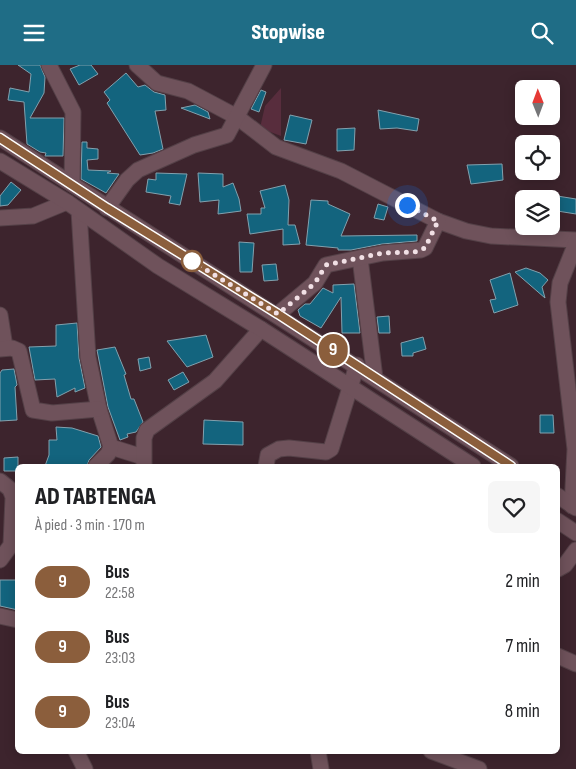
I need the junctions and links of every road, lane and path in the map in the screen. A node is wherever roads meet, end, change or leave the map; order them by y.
1 (49, 65) edge
2 (137, 65) edge
3 (264, 65) edge
4 (237, 117) junction
5 (0, 138) edge
6 (0, 161) edge
7 (72, 184) junction
8 (73, 206) junction
9 (107, 208) junction
10 (0, 218) edge
11 (438, 221) junction
12 (576, 241) edge
13 (360, 258) junction
14 (278, 314) junction
15 (0, 315) edge
16 (260, 329) junction
17 (2, 348) edge
18 (356, 365) junction
19 (376, 378) junction
20 (350, 387) junction
21 (99, 409) junction
22 (111, 447) junction
23 (143, 462) edge
24 (98, 464) edge
25 (266, 464) edge
26 (470, 464) edge
27 (508, 464) edge
28 (0, 481) edge
29 (560, 497) edge
30 (574, 507) edge
31 (14, 517) edge
32 (560, 522) edge
33 (576, 533) edge
34 (576, 550) edge
35 (0, 560) edge
36 (560, 568) edge
37 (0, 615) edge
38 (15, 619) edge
39 (560, 657) edge
40 (576, 664) edge
41 (78, 754) edge
42 (319, 754) edge
43 (439, 754) edge
44 (86, 769) edge
45 (322, 769) edge
46 (479, 769) edge

1 - 7 street
2 - 4 street
3 - 4 street
4 - 9 street
4 - 11 street
5 - 7 street
6 - 8 street
7 - 9 street
8 - 10 street
8 - 16 street
8 - 21 street
9 - 14 street
11 - 12 street
11 - 13 street
12 - 30 street
13 - 14 street
13 - 19 street
14 - 18 street
15 - 17 street
16 - 20 street
16 - 23 street
17 - 21 street
18 - 19 street
18 - 20 street
19 - 27 street
20 - 25 street
20 - 26 street
21 - 22 street
22 - 23 street
22 - 24 street
28 - 31 street
29 - 30 street
31 - 35 street
32 - 33 street
34 - 36 street
37 - 38 street
39 - 40 street
41 - 44 street
42 - 45 street
43 - 46 street

